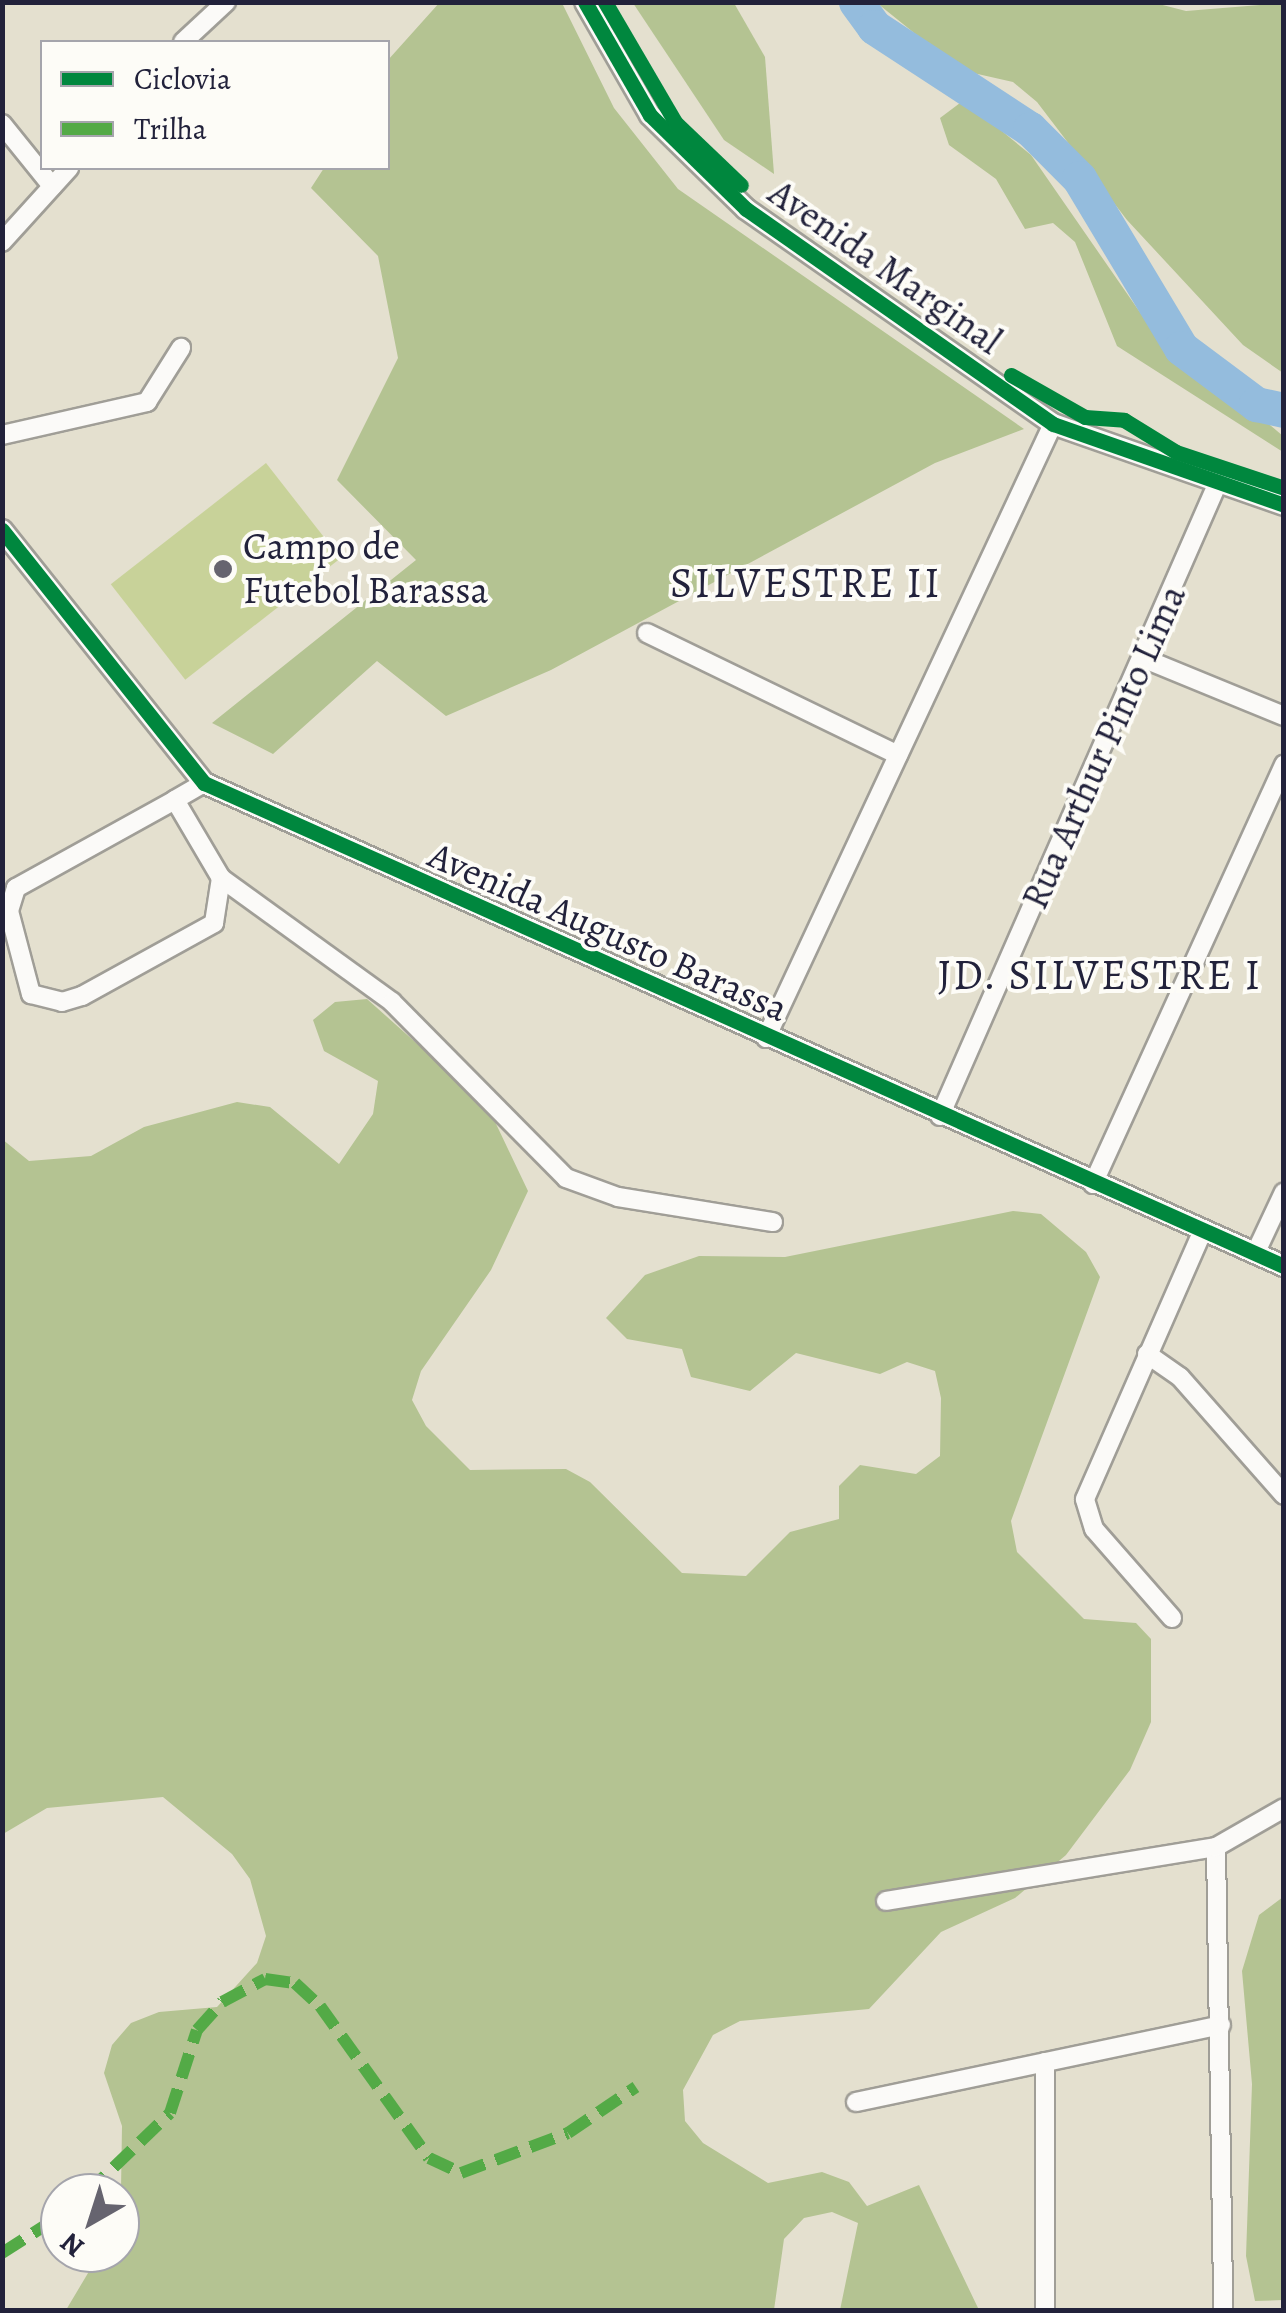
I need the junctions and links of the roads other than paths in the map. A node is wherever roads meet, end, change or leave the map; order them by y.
1 (226, 2) edge
2 (585, 2) edge
3 (185, 40) edge
4 (2, 124) edge
5 (67, 170) edge
6 (52, 186) junction
7 (2, 242) edge
8 (181, 348) dead end
9 (1053, 424) junction
10 (2, 435) edge
11 (1216, 487) junction
12 (1284, 505) edge
13 (2, 530) edge
14 (647, 633) dead end
15 (1144, 659) junction
16 (1284, 717) edge
17 (1284, 735) edge
18 (898, 754) junction
19 (1284, 764) edge
20 (204, 783) junction
21 (175, 800) junction
22 (221, 878) junction
23 (766, 1038) junction
24 (940, 1116) junction
25 (1093, 1184) junction
26 (1284, 1192) edge
27 (773, 1222) dead end
28 (1202, 1232) junction
29 (1255, 1254) junction
30 (1284, 1266) edge
31 (1147, 1354) junction
32 (1284, 1495) edge
33 (1172, 1618) dead end
34 (1284, 1808) edge
35 (1216, 1847) junction
36 (886, 1902) dead end
37 (1221, 2025) junction
38 (1045, 2062) junction
39 (856, 2102) dead end
40 (1045, 2310) edge
41 (1223, 2310) edge

1 - 3 street
2 - 9 street, Avenida Marginal
4 - 6 street
5 - 6 street
6 - 7 street
8 - 10 street
9 - 11 street, Avenida Marginal
9 - 18 street
11 - 12 street, Avenida Marginal
11 - 15 street, Rua Arthur Pinto Lima
13 - 20 street, Avenida Augusto Barassa
14 - 18 street
15 - 16 street
15 - 24 street, Rua Arthur Pinto Lima
16 - 17 street
18 - 23 street
19 - 25 street
20 - 21 street
20 - 23 street, Avenida Augusto Barassa
21 - 22 street
21 - 22 street
22 - 27 street
23 - 24 street, Avenida Augusto Barassa
24 - 25 street, Avenida Augusto Barassa
25 - 28 street, Avenida Augusto Barassa
26 - 29 street
28 - 29 street, Avenida Augusto Barassa
28 - 31 street
29 - 30 street, Avenida Augusto Barassa
31 - 32 street
31 - 33 street
34 - 35 street
35 - 36 street
35 - 37 street
37 - 38 street
37 - 41 street
38 - 39 street
38 - 40 street

